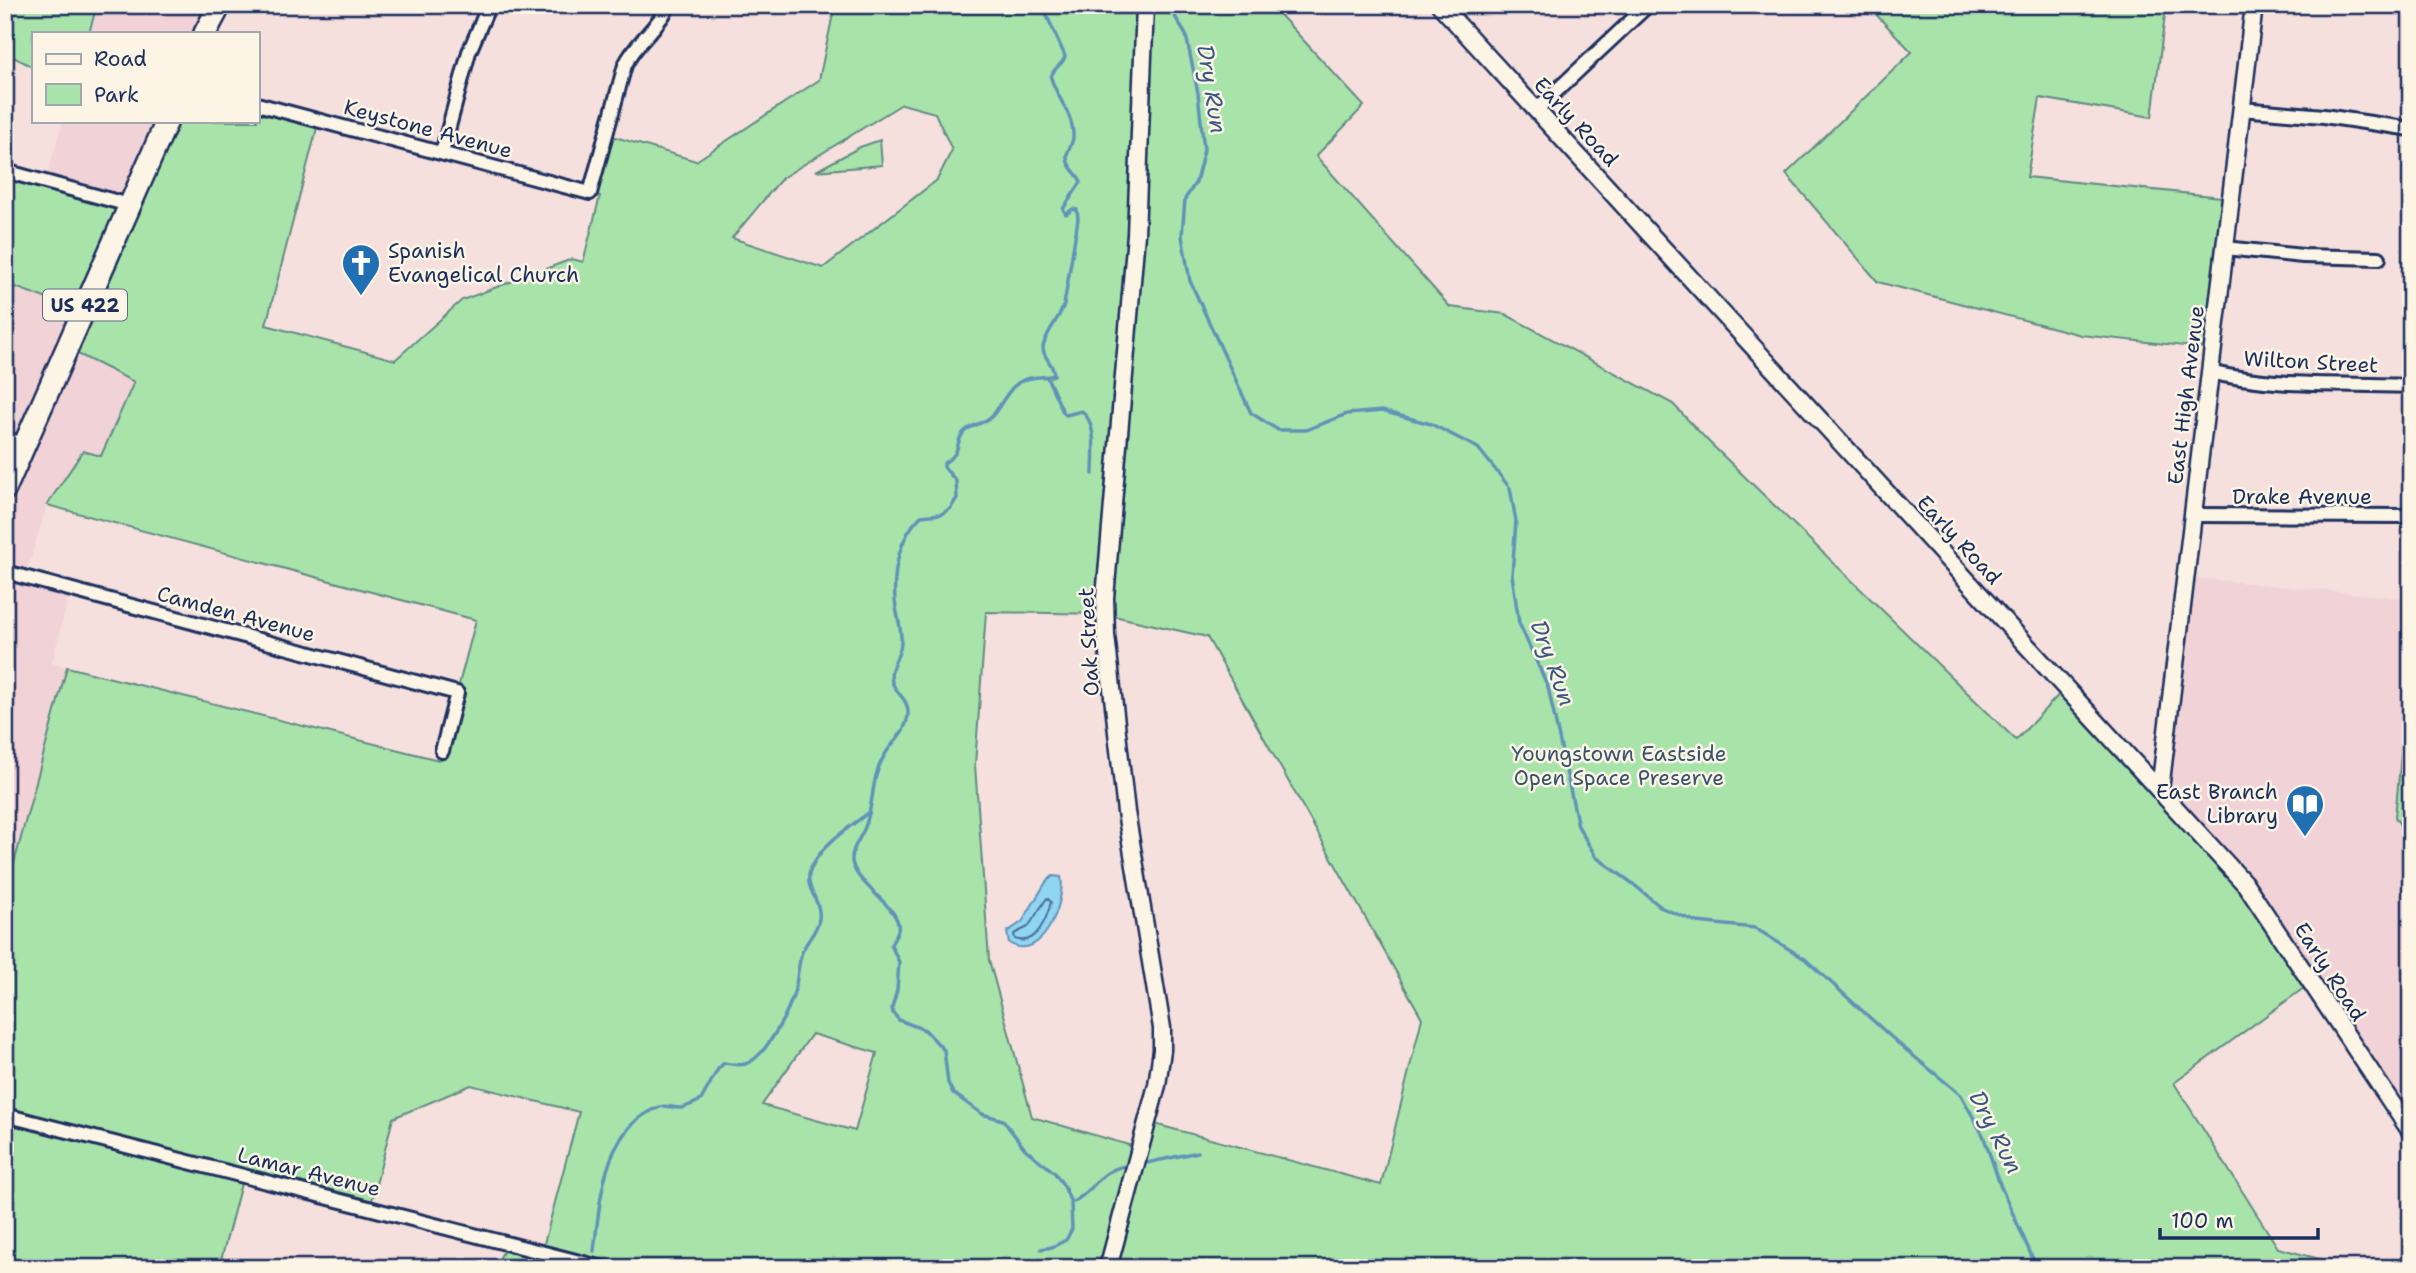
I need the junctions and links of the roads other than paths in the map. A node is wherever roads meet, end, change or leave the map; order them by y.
1 (220, 5) edge
2 (489, 5) edge
3 (669, 5) edge
4 (1145, 5) edge
5 (1440, 5) edge
6 (1648, 5) edge
7 (2253, 5) edge
8 (206, 32) edge
9 (259, 105) edge
10 (2241, 109) junction
11 (1536, 110) junction
12 (167, 122) edge
13 (2411, 129) edge
14 (442, 153) junction
15 (5, 171) edge
16 (129, 205) junction
17 (2225, 248) junction
18 (2379, 258) dead end
19 (2209, 372) junction
20 (2411, 387) edge
21 (15, 441) edge
22 (5, 489) edge
23 (2193, 515) junction
24 (2411, 516) edge
25 (5, 572) edge
26 (442, 751) dead end
27 (2160, 790) junction
28 (5, 1115) edge
29 (2411, 1132) edge
30 (603, 1268) edge
31 (1108, 1268) edge

1 - 8 highway
2 - 14 street
3 - 14 street, Keystone Avenue
4 - 31 street, Oak Street
5 - 11 street, Early Road
6 - 11 street
7 - 10 street, East High Avenue
9 - 14 street, Keystone Avenue
10 - 13 street
10 - 17 street, East High Avenue
11 - 27 street, Early Road
12 - 16 highway, US 422
15 - 16 street
16 - 21 highway, US 422
17 - 18 street
17 - 19 street, East High Avenue
19 - 20 street, Wilton Street
19 - 23 street, East High Avenue
21 - 22 highway, US 422
23 - 24 street, Drake Avenue
23 - 27 street, East High Avenue
25 - 26 street, Camden Avenue
27 - 29 street, Early Road
28 - 30 street, Lamar Avenue

